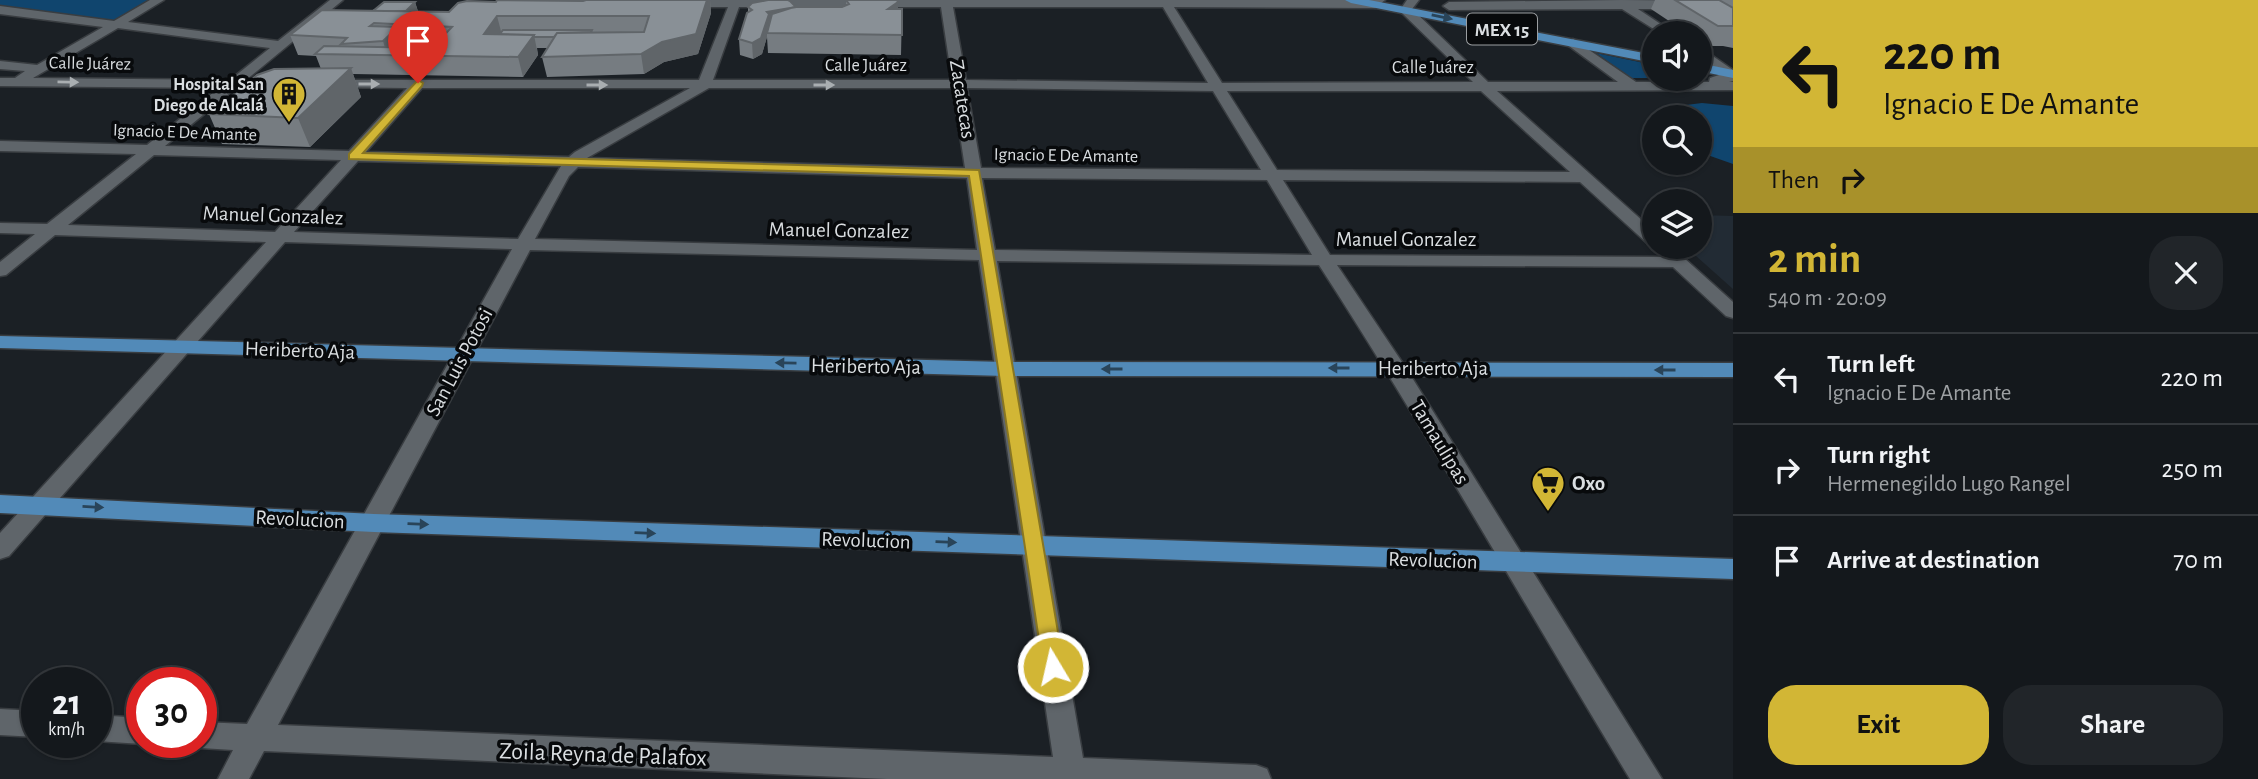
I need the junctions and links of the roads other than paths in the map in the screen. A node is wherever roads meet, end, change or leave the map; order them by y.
1 (158, 0) edge
2 (337, 0) edge
3 (1351, 0) edge
4 (735, 2) edge
5 (947, 2) edge
6 (1165, 2) edge
7 (1377, 2) edge
8 (667, 3) edge
9 (1619, 3) edge
10 (1411, 4) edge
11 (1733, 5) edge
12 (1449, 6) junction
13 (0, 10) edge
14 (1648, 21) edge
15 (116, 24) junction
16 (1562, 27) dead end
17 (1573, 43) junction
18 (279, 45) junction
19 (1642, 56) edge
20 (1712, 61) edge
21 (0, 65) edge
22 (40, 69) junction
23 (1712, 69) edge
24 (1732, 73) edge
25 (1712, 81) edge
26 (0, 82) edge
27 (18, 82) junction
28 (1712, 82) edge
29 (418, 83) junction
30 (231, 84) junction
31 (282, 84) edge
32 (308, 84) edge
33 (961, 84) junction
34 (704, 85) junction
35 (1631, 85) junction
36 (1642, 85) edge
37 (1484, 86) junction
38 (1218, 88) junction
39 (1712, 88) edge
40 (0, 92) edge
41 (1733, 92) edge
42 (0, 146) edge
43 (149, 150) junction
44 (354, 156) junction
45 (570, 163) junction
46 (974, 173) junction
47 (1272, 176) junction
48 (1586, 177) junction
49 (0, 228) edge
50 (1642, 229) edge
51 (52, 230) junction
52 (280, 239) junction
53 (523, 245) junction
54 (986, 256) junction
55 (1675, 259) edge
56 (1326, 262) junction
57 (1678, 262) junction
58 (0, 271) edge
59 (1733, 312) edge
60 (0, 342) edge
61 (185, 346) junction
62 (463, 355) junction
63 (1396, 368) junction
64 (1005, 369) junction
65 (1733, 370) edge
66 (0, 504) edge
67 (39, 505) junction
68 (373, 523) junction
69 (1034, 545) junction
70 (0, 549) edge
71 (1512, 563) junction
72 (1733, 569) edge
73 (0, 722) edge
74 (21, 723) edge
75 (217, 736) edge
76 (256, 739) junction
77 (1071, 776) edge
78 (233, 779) edge
79 (1256, 779) edge
80 (1647, 779) edge

1 - 15 street
2 - 18 street
3 - 7 main road, MEX 15
4 - 5 street
4 - 8 street
4 - 34 street
5 - 6 street
5 - 33 street, Zacatecas
6 - 7 street
6 - 38 street, Tamaulipas
7 - 10 main road, MEX 15
9 - 11 street
9 - 12 street
9 - 14 street
10 - 12 main road, MEX 15
10 -> 17 main road, MEX 15
10 - 37 street
12 - 16 main road, MEX 15
13 - 15 street
15 - 18 street
15 - 22 street
17 - 19 main road, MEX 15
17 - 35 street
18 - 30 street
20 - 24 street
21 - 22 street
22 - 27 street
23 - 24 main road
24 - 25 street
24 - 28 street, Calle Juárez
26 - 27 street, Calle Juárez
27 -> 30 street, Calle Juárez
27 - 40 street
32 -> 29 street, Calle Juárez
29 -> 34 street, Calle Juárez
29 - 44 street
30 - 31 street, Calle Juárez
30 - 43 street
34 -> 33 street, Calle Juárez
33 - 38 street, Calle Juárez
33 - 46 street, Zacatecas
34 - 45 street, San Luis Potosi
35 - 36 street, Calle Juárez
35 - 37 street, Calle Juárez
37 - 38 street, Calle Juárez
37 - 48 street
38 - 47 street, Tamaulipas
39 - 41 street
42 - 43 street, Ignacio E De Amante
43 - 44 street, Ignacio E De Amante
43 - 51 street
44 - 45 street, Ignacio E De Amante
44 - 52 street
45 - 46 street, Ignacio E De Amante
45 - 53 street, San Luis Potosi
46 - 47 street, Ignacio E De Amante
46 - 54 street, Zacatecas
47 - 48 street, Ignacio E De Amante
47 - 56 street, Tamaulipas
48 - 50 street
49 - 51 street, Manuel Gonzalez
51 - 52 street, Manuel Gonzalez
51 - 58 street
52 - 53 street, Manuel Gonzalez
52 - 61 street
53 - 54 street, Manuel Gonzalez
53 - 62 street, San Luis Potosi
54 - 56 street, Manuel Gonzalez
54 - 64 street, Zacatecas
55 - 57 street
56 - 57 street, Manuel Gonzalez
56 - 63 street, Tamaulipas
57 - 59 street
60 - 61 main road, Heriberto Aja
61 - 62 main road, Heriberto Aja
61 - 67 street
64 -> 62 main road, Heriberto Aja
62 - 68 street, San Luis Potosi
63 -> 64 main road, Heriberto Aja
65 -> 63 main road, Heriberto Aja
63 - 71 street, Tamaulipas
64 - 69 street, Zacatecas
66 - 67 main road, Revolucion
67 -> 68 main road, Revolucion
67 - 70 street
68 -> 69 main road, Revolucion
68 - 76 street, San Luis Potosi
69 - 71 main road, Revolucion
69 - 77 street, Zacatecas
71 - 72 main road, Revolucion
71 - 80 street, Tamaulipas
73 - 74 street
75 - 76 street, Zoila Reyna de Palafox
76 - 77 street, Zoila Reyna de Palafox
76 - 78 street, San Luis Potosi
77 - 79 street, Zoila Reyna de Palafox

